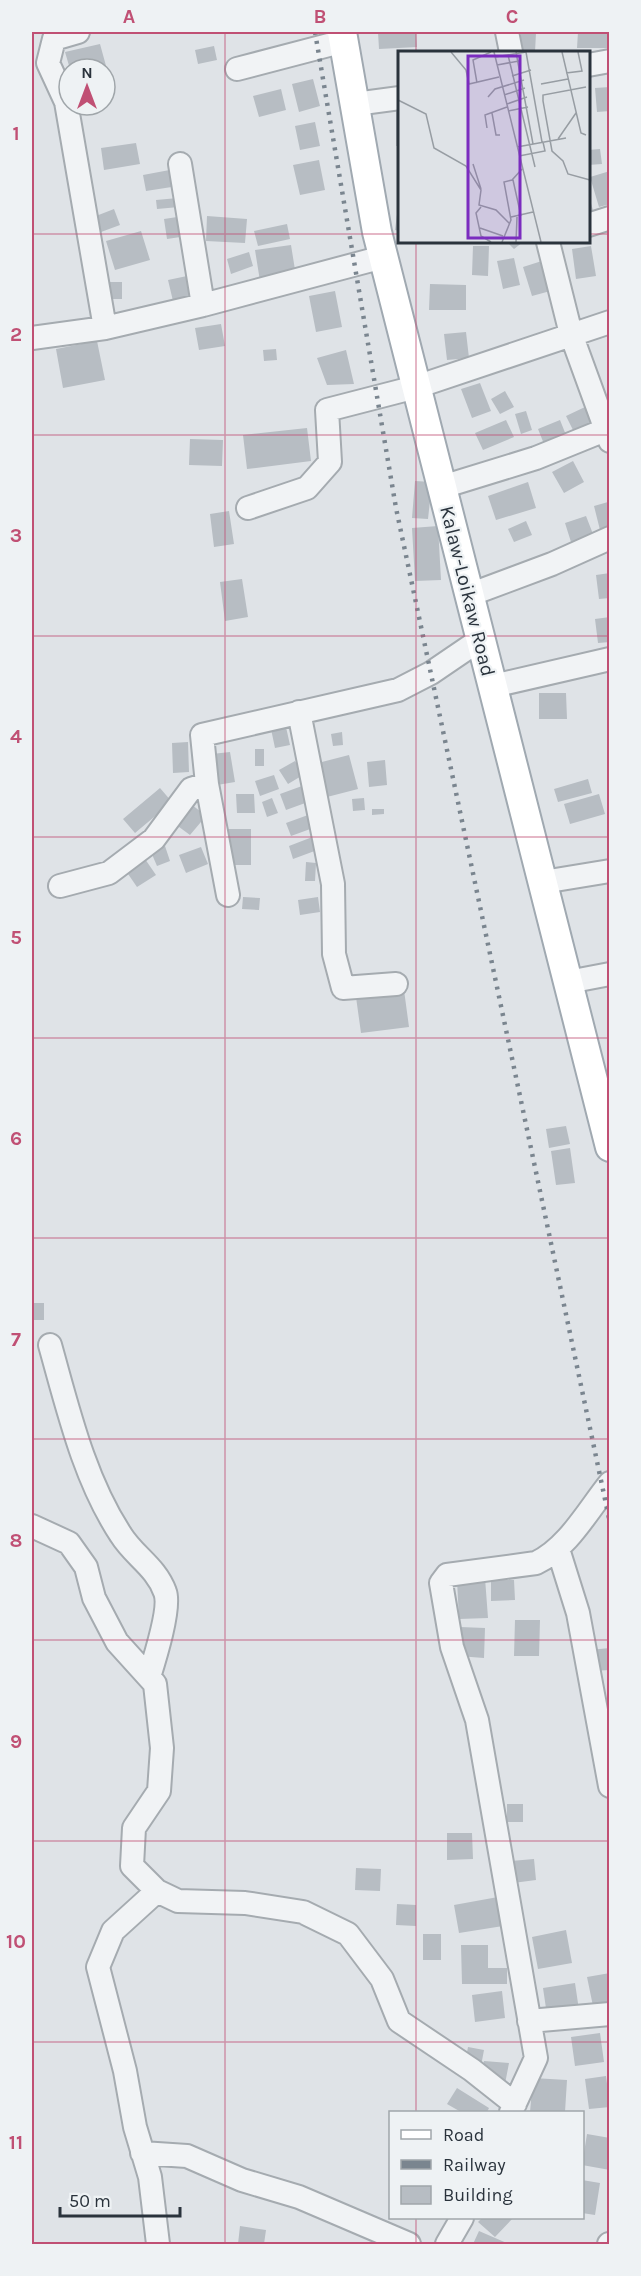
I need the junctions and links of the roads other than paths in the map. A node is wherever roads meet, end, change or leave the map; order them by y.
1 (78, 32) edge
2 (507, 32) edge
3 (343, 36) edge
4 (511, 51) edge
5 (609, 62) edge
6 (590, 66) edge
7 (237, 69) dead end
8 (398, 98) edge
9 (355, 104) junction
10 (180, 164) dead end
11 (609, 218) edge
12 (590, 224) edge
13 (548, 243) edge
14 (383, 257) junction
15 (203, 305) junction
16 (609, 322) edge
17 (105, 328) junction
18 (571, 334) junction
19 (32, 338) edge
20 (416, 387) junction
21 (608, 433) edge
22 (442, 487) junction
23 (248, 508) dead end
24 (609, 538) edge
25 (470, 595) junction
26 (481, 639) junction
27 (609, 659) edge
28 (493, 686) junction
29 (299, 712) junction
30 (207, 784) junction
31 (609, 871) edge
32 (543, 882) junction
33 (60, 886) dead end
34 (228, 895) dead end
35 (609, 974) edge
36 (568, 982) junction
37 (396, 984) dead end
38 (609, 1141) edge
39 (50, 1346) dead end
40 (609, 1483) edge
41 (32, 1526) edge
42 (558, 1549) junction
43 (149, 1677) junction
44 (609, 1785) edge
45 (157, 1891) junction
46 (609, 2014) edge
47 (529, 2021) junction
48 (513, 2108) edge
49 (142, 2153) junction
50 (461, 2219) edge
51 (158, 2244) edge
52 (409, 2244) edge
53 (447, 2244) edge

1 - 17 street
2 - 4 street
3 - 7 street
3 - 9 main road, Kalaw-Loikaw Road
5 - 6 street
8 - 9 street
9 - 14 main road, Kalaw-Loikaw Road
10 - 15 street
11 - 12 street
13 - 18 street
14 - 15 street
14 - 20 main road, Kalaw-Loikaw Road
15 - 17 street
16 - 18 street
17 - 19 street
18 - 20 street
18 - 21 street
20 - 22 main road, Kalaw-Loikaw Road
20 - 23 street
21 - 22 street
22 - 25 main road, Kalaw-Loikaw Road
24 - 25 street
25 - 26 main road, Kalaw-Loikaw Road
26 - 28 main road, Kalaw-Loikaw Road
26 - 29 street
27 - 28 street
28 - 32 main road, Kalaw-Loikaw Road
29 - 30 street
29 - 37 street
30 - 33 street
30 - 34 street
31 - 32 street
32 - 36 main road, Kalaw-Loikaw Road
35 - 36 street
36 - 38 main road, Kalaw-Loikaw Road
39 - 43 street
40 - 42 street
41 - 43 street
42 - 44 street
42 - 47 street
43 - 45 street
45 - 48 street
45 - 49 street
46 - 47 street
47 - 48 street
49 - 51 street
49 - 52 street
50 - 53 street

